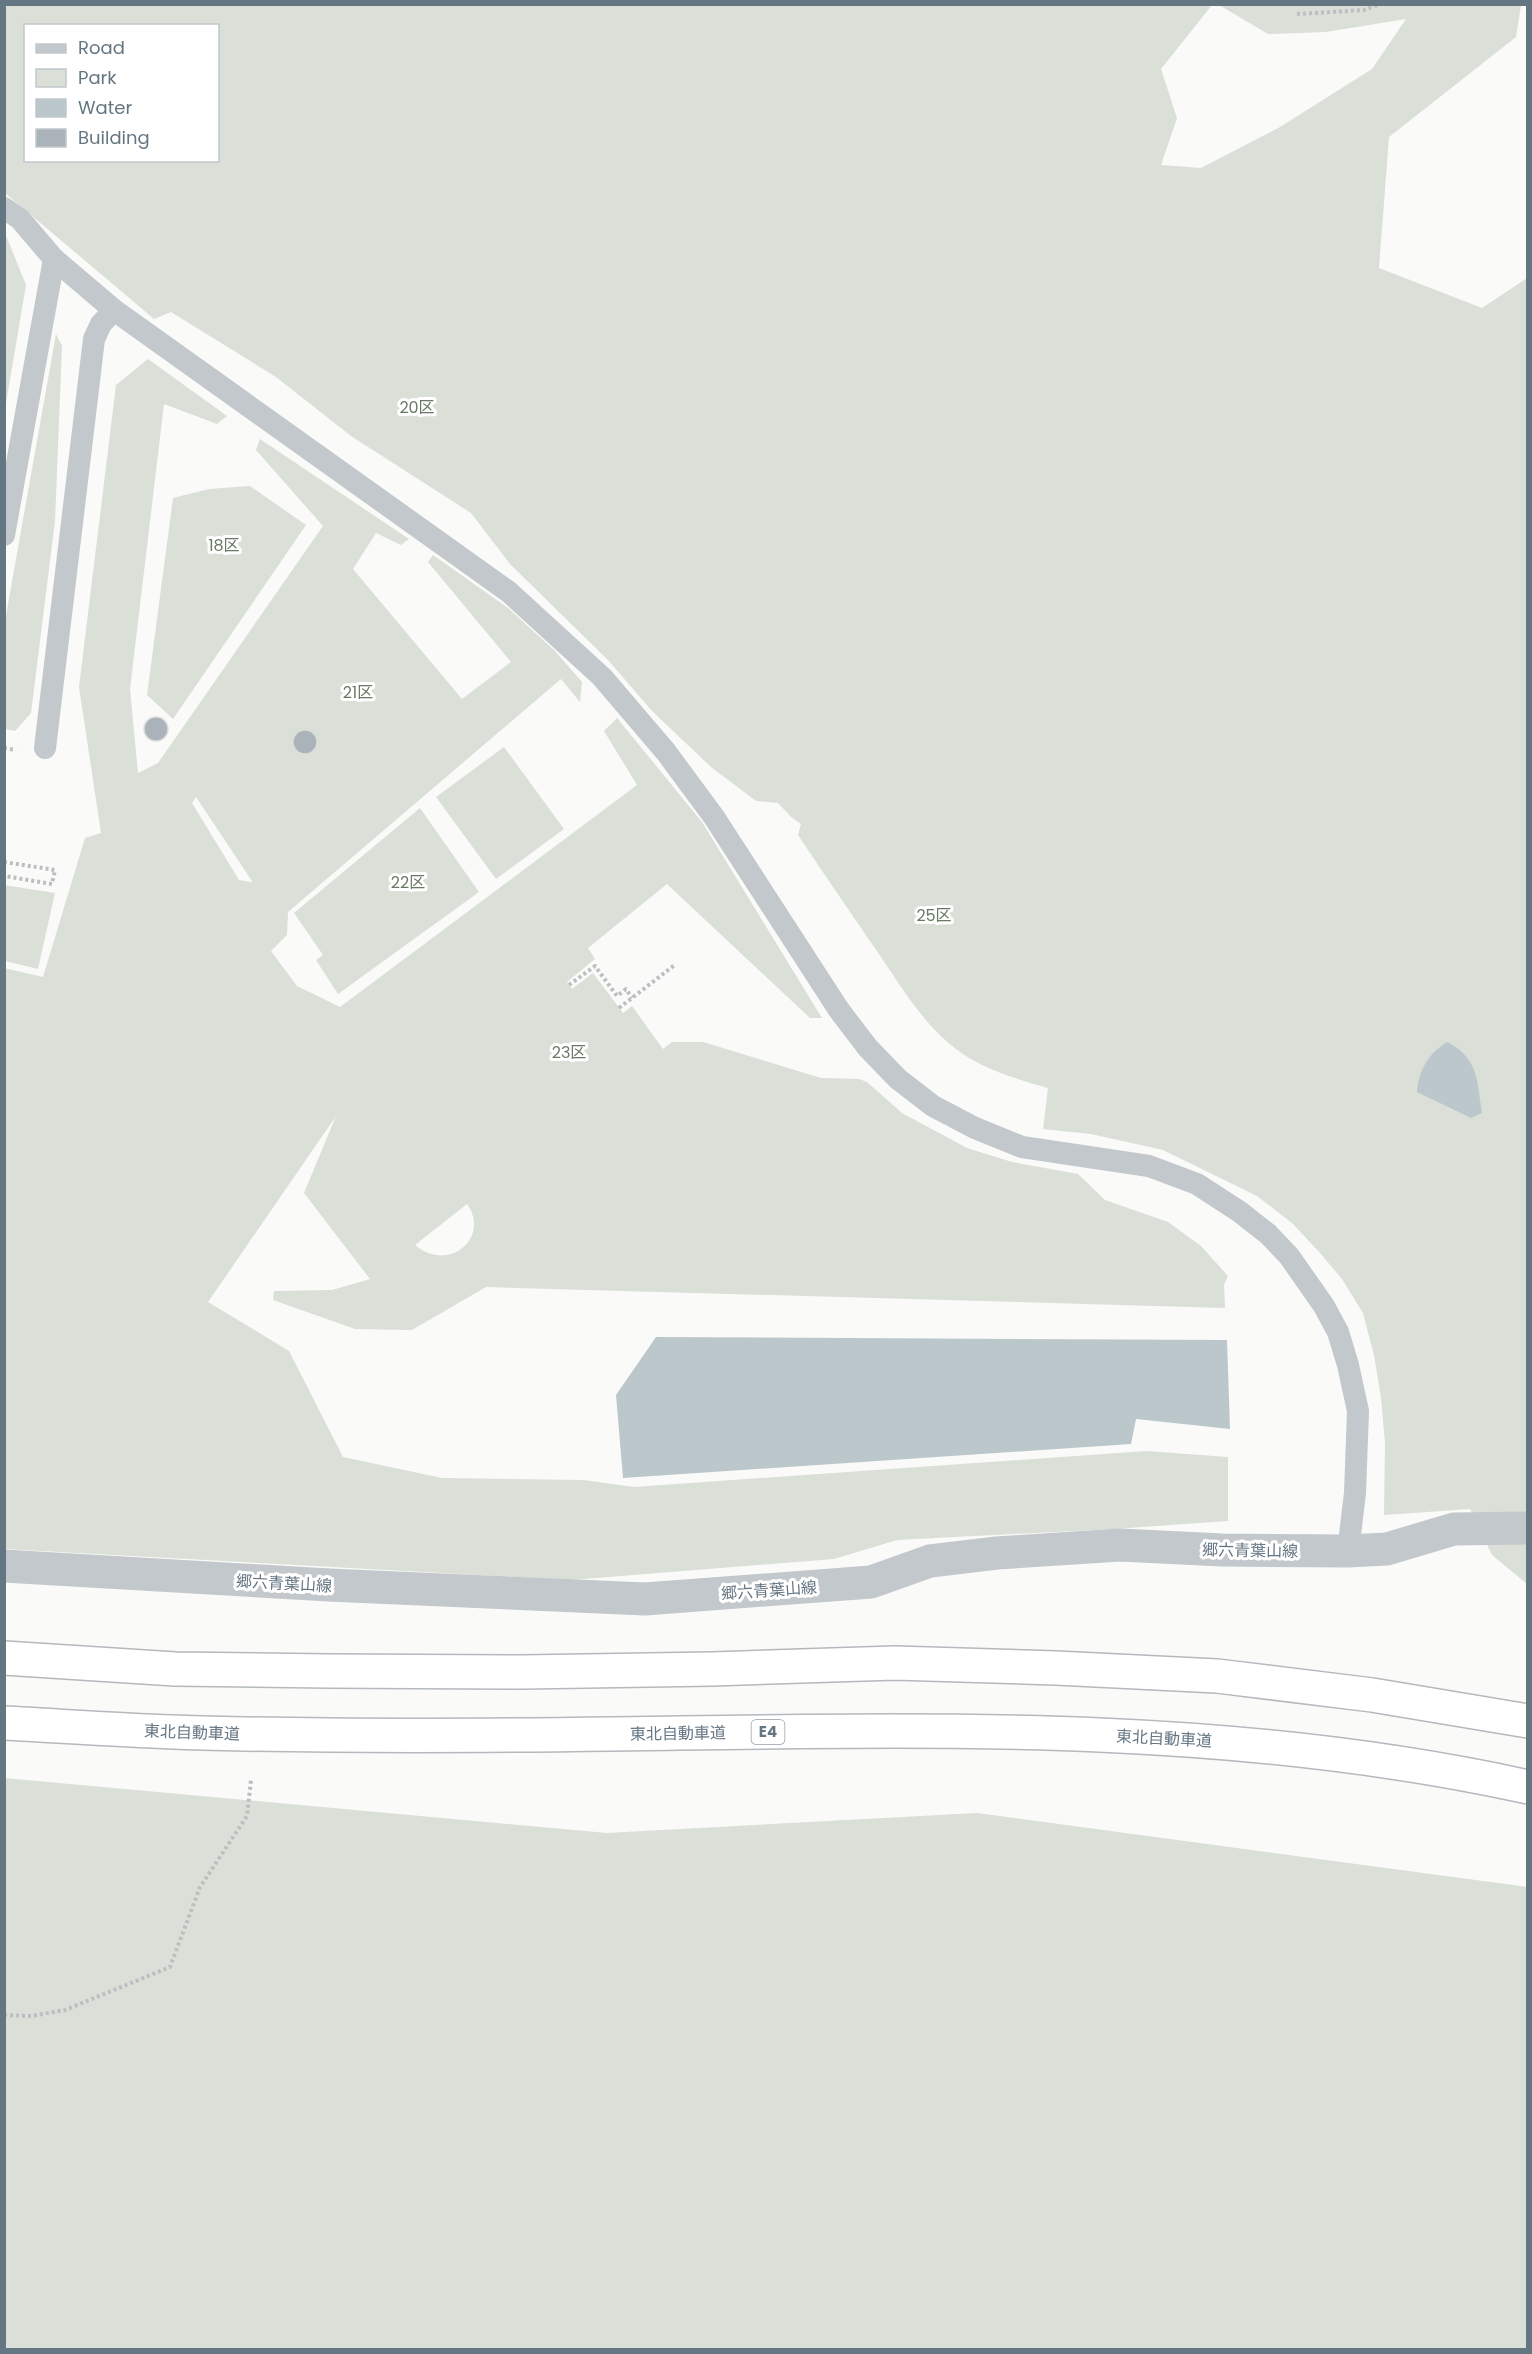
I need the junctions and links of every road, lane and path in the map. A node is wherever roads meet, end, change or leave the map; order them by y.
1 (1380, 4) edge
2 (1297, 14) dead end
3 (4, 208) edge
4 (54, 259) junction
5 (114, 310) junction
6 (4, 535) edge
7 (45, 748) dead end
8 (4, 862) edge
9 (4, 876) edge
10 (676, 964) dead end
11 (569, 985) dead end
12 (632, 998) junction
13 (619, 1008) dead end
14 (1527, 1528) edge
15 (1348, 1551) junction
16 (4, 1566) edge
17 (4, 1658) edge
18 (1527, 1721) edge
19 (4, 1723) edge
20 (251, 1780) dead end
21 (1527, 1787) edge
22 (4, 2015) edge

1 - 2 path
3 - 4 lane
4 - 5 lane
4 - 6 lane
5 - 7 lane
5 - 15 lane
8 - 9 path
10 - 12 path
11 - 12 path
12 - 13 path
14 - 15 street, 郷六青葉山線
15 - 16 street, 郷六青葉山線
17 - 18 highway
19 - 21 highway, 東北自動車道 / E4
20 - 22 path

